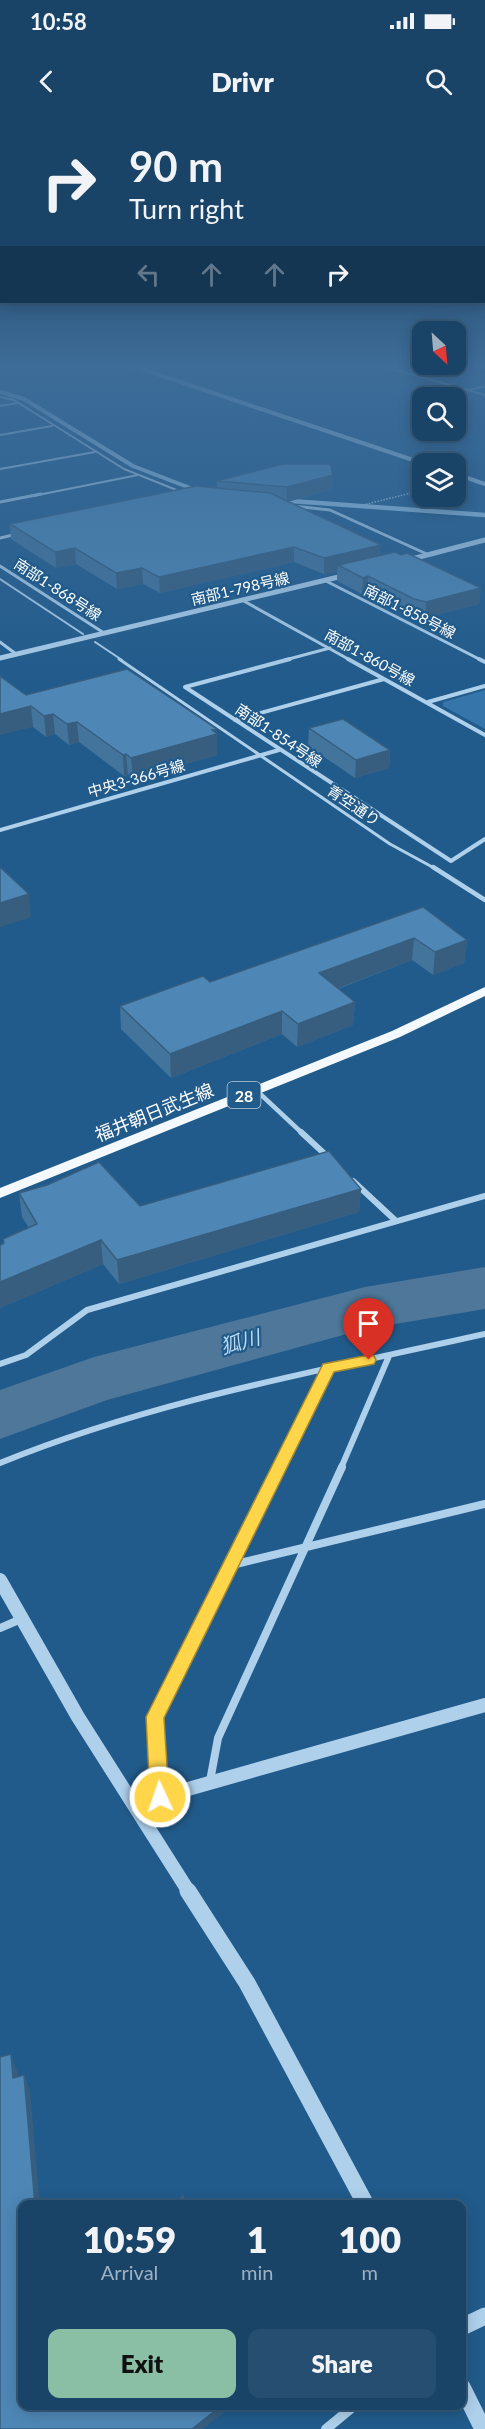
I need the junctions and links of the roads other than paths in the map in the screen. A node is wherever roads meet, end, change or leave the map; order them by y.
1 (134, 473) edge
2 (138, 475) junction
3 (466, 477) edge
4 (485, 484) edge
5 (191, 495) edge
6 (0, 502) edge
7 (286, 506) edge
8 (23, 533) edge
9 (0, 537) edge
10 (485, 540) edge
11 (429, 555) junction
12 (397, 563) edge
13 (0, 566) edge
14 (355, 573) edge
15 (0, 579) edge
16 (324, 580) junction
17 (242, 600) junction
18 (104, 633) junction
19 (83, 634) dead end
20 (0, 642) edge
21 (95, 642) dead end
22 (330, 648) junction
23 (16, 654) junction
24 (0, 658) edge
25 (485, 662) edge
26 (384, 679) junction
27 (485, 686) edge
28 (428, 702) junction
29 (235, 720) junction
30 (485, 735) edge
31 (279, 750) junction
32 (259, 755) junction
33 (0, 830) edge
34 (485, 839) edge
35 (485, 900) edge
36 (485, 991) edge
37 (256, 1090) junction
38 (330, 1160) edge
39 (347, 1175) edge
40 (0, 1193) edge
41 (485, 1196) edge
42 (396, 1221) junction
43 (485, 1334) edge
44 (388, 1356) junction
45 (0, 1364) edge
46 (328, 1368) junction
47 (0, 1464) edge
48 (485, 1504) edge
49 (307, 1547) junction
50 (232, 1565) junction
51 (0, 1580) edge
52 (21, 1619) junction
53 (0, 1628) edge
54 (485, 1705) edge
55 (210, 1782) junction
56 (160, 1797) junction
57 (135, 1804) junction
58 (363, 2200) edge
59 (485, 2316) edge
60 (466, 2325) edge
61 (466, 2395) edge
62 (349, 2410) edge
63 (326, 2429) edge
64 (483, 2429) edge

1 - 2 street
2 - 5 street
2 - 6 street
3 - 4 street
7 - 11 street
8 - 9 street
10 - 11 street
11 - 12 street
13 - 18 street, 南部1-868号線
14 - 16 street, 南部1-798号線
15 - 19 street
16 - 17 street, 南部1-798号線
16 - 25 street, 南部1-858号線
17 - 18 street, 南部1-798号線
17 - 22 street, 南部1-860号線
18 - 23 street, 南部1-798号線
20 - 23 street
21 - 32 street, 青空通り
22 - 26 street, 南部1-860号線
22 - 29 street, 南部1-854号線
23 - 24 street, 南部1-798号線
26 - 28 street, 南部1-860号線
26 - 29 street
27 - 28 street
28 - 30 street, 南部1-860号線
29 - 31 street, 南部1-854号線
31 - 32 street, 中央3-366号線
31 - 34 street, 南部1-854号線
32 - 33 street, 中央3-366号線
32 - 35 street, 青空通り
36 - 37 main road, 福井朝日武生線 / 28
37 - 38 street
37 - 40 main road, 福井朝日武生線 / 28
39 - 42 street
41 - 42 street
42 - 45 street
43 - 44 street
44 - 46 street
44 - 49 street
46 - 47 street
46 - 50 street
48 - 49 street
49 - 50 street
49 - 55 street
50 - 56 street
51 - 52 street
52 - 53 street
52 - 57 street
54 - 55 street
55 - 56 street
56 - 57 street
57 - 58 street
59 - 60 street
61 - 64 street
62 - 63 street

